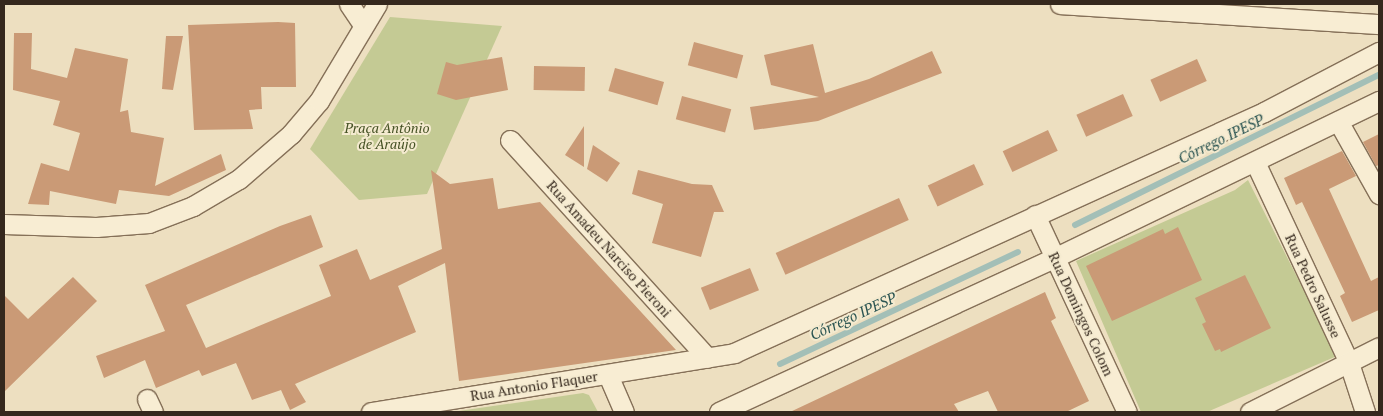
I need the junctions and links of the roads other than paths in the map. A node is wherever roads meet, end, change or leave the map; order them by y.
1 (349, 4) edge
2 (377, 4) edge
3 (1060, 4) edge
4 (1111, 6) edge
5 (1379, 24) edge
6 (363, 25) junction
7 (1379, 52) edge
8 (1379, 101) edge
9 (1338, 121) junction
10 (510, 140) dead end
11 (1255, 162) junction
12 (1379, 194) edge
13 (1036, 218) junction
14 (4, 224) edge
15 (1052, 253) junction
16 (1379, 347) edge
17 (708, 358) junction
18 (1349, 363) junction
19 (608, 375) junction
20 (371, 412) edge
21 (624, 412) edge
22 (719, 412) edge
23 (1127, 412) edge
24 (1250, 412) edge
25 (1365, 412) edge

1 - 6 street
2 - 6 street
3 - 4 street
4 - 5 street
6 - 14 street
7 - 13 street, Rua Antonio Flaquer
8 - 9 street
9 - 11 street
9 - 12 street
10 - 17 street, Rua Amadeu Narciso Pieroni
11 - 15 street
11 - 18 street, Rua Pedro Salusse
13 - 15 street, Rua Domingos Colom
13 - 17 street, Rua Antonio Flaquer
15 - 22 street
15 - 23 street, Rua Domingos Colom
16 - 18 street
17 - 19 street, Rua Antonio Flaquer
18 - 24 street
18 - 25 street, Rua Pedro Salusse
19 - 20 street, Rua Antonio Flaquer
19 - 21 street

